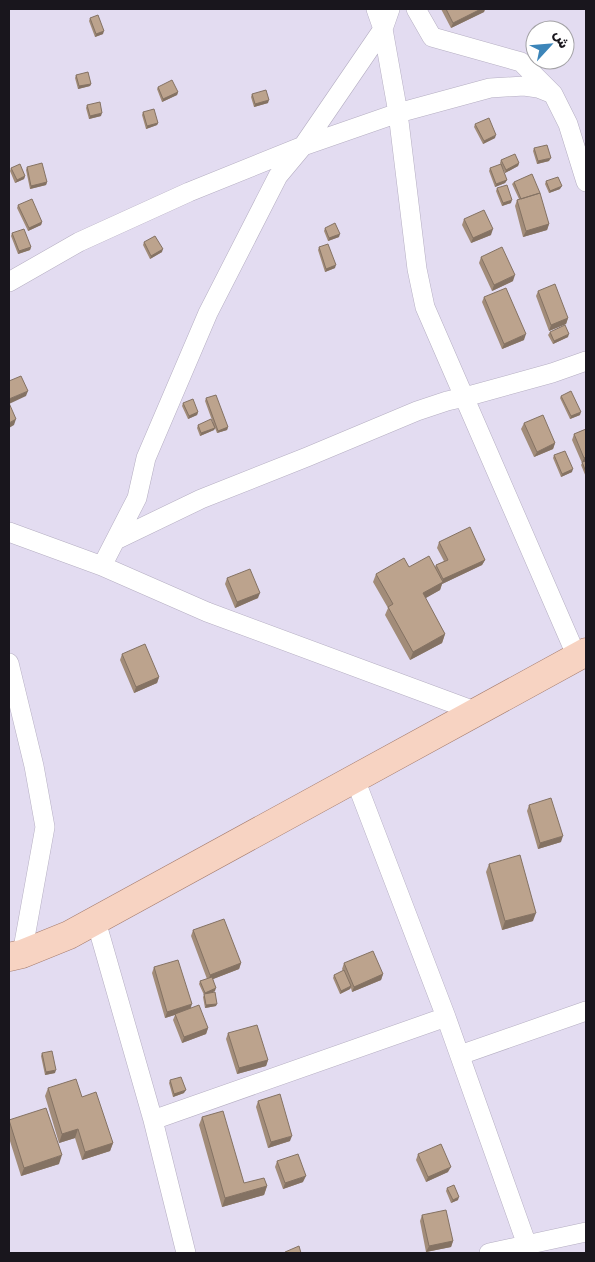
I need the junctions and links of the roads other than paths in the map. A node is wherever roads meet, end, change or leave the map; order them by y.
1 (376, 9) edge
2 (390, 9) edge
3 (416, 9) edge
4 (382, 29) junction
5 (553, 94) junction
6 (398, 112) junction
7 (303, 146) junction
8 (586, 182) edge
9 (9, 282) edge
10 (586, 361) edge
11 (465, 397) junction
12 (9, 532) edge
13 (116, 540) junction
14 (102, 566) junction
15 (582, 655) edge
16 (9, 663) edge
17 (477, 712) junction
18 (355, 780) junction
19 (96, 921) junction
20 (16, 956) edge
21 (586, 1011) edge
22 (446, 1017) junction
23 (460, 1055) junction
24 (153, 1120) junction
25 (586, 1232) edge
26 (527, 1245) junction
27 (186, 1253) edge
28 (489, 1253) edge

1 - 4 street
2 - 4 street
3 - 5 street
4 - 6 street
4 - 7 street
5 - 6 street
5 - 8 street
6 - 7 street
6 - 11 street
7 - 9 street
7 - 13 street
10 - 11 street
11 - 13 street
11 - 15 street
12 - 14 street
13 - 14 street
14 - 17 street
15 - 17 main road
16 - 20 street
17 - 18 main road
18 - 19 main road
18 - 22 street
19 - 20 main road
19 - 24 street
21 - 23 street
22 - 23 street
22 - 24 street
23 - 26 street
24 - 27 street
25 - 26 street
26 - 28 street

